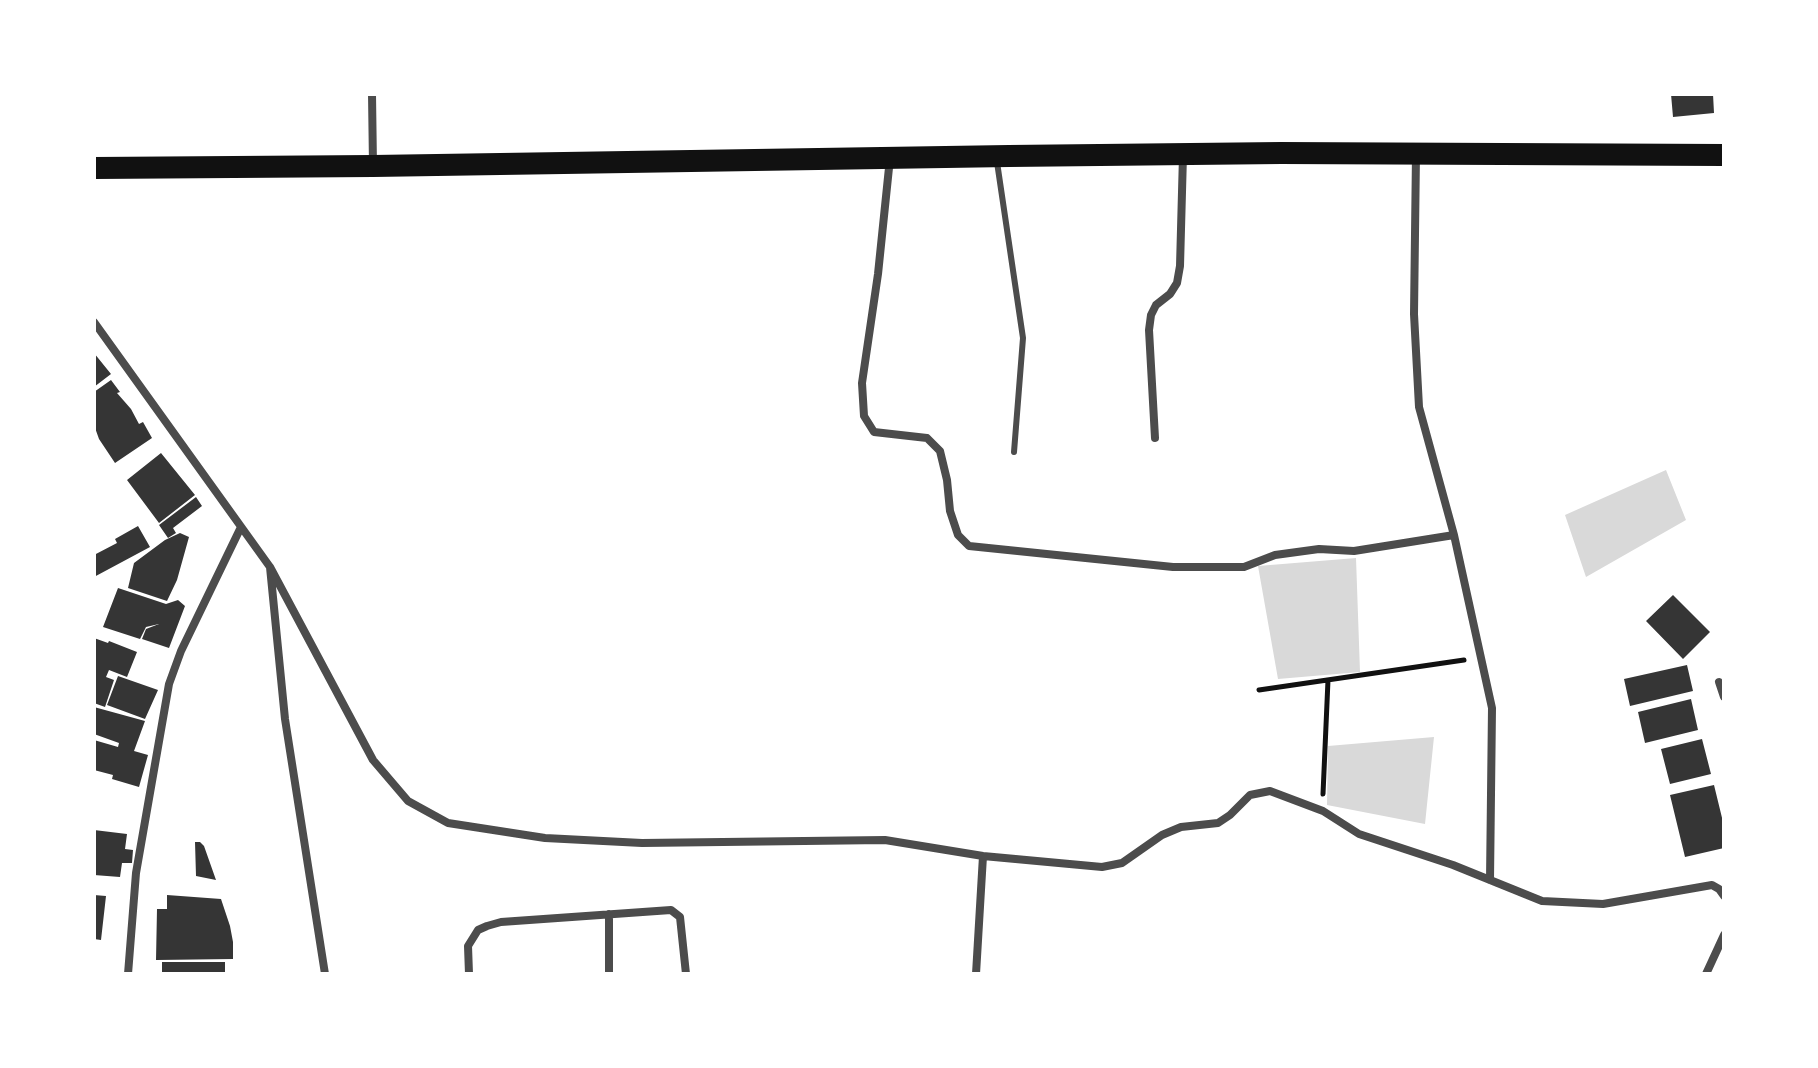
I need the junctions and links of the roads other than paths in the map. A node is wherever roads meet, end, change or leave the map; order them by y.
1 (372, 94) edge
2 (1183, 154) junction
3 (1416, 154) junction
4 (1724, 155) edge
5 (996, 156) junction
6 (890, 157) junction
7 (373, 166) junction
8 (94, 168) edge
9 (95, 325) edge
10 (1155, 438) dead end
11 (1014, 452) dead end
12 (241, 527) junction
13 (1454, 535) junction
14 (270, 567) junction
15 (1719, 682) dead end
16 (1724, 697) edge
17 (983, 856) junction
18 (1490, 880) junction
19 (1724, 896) edge
20 (609, 914) junction
21 (1724, 935) edge
22 (128, 974) edge
23 (325, 974) edge
24 (469, 974) edge
25 (609, 974) edge
26 (686, 974) edge
27 (976, 974) edge
28 (1706, 974) edge

1 - 7 street
2 - 3 highway
2 - 5 highway
2 - 10 street
3 - 4 highway
3 - 13 street
5 - 6 highway
5 - 11 lane
6 - 7 highway
6 - 13 street
7 - 8 highway
9 - 12 street
12 - 14 street
12 - 22 street
13 - 18 street
14 - 17 street
14 - 23 street
15 - 16 street
17 - 18 street
17 - 27 street
18 - 19 street
20 - 24 street
20 - 25 street
20 - 26 street
21 - 28 street

